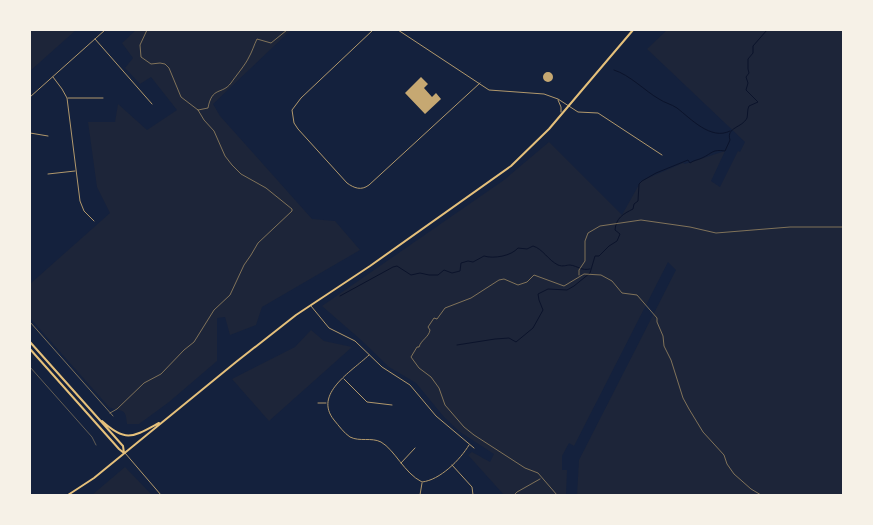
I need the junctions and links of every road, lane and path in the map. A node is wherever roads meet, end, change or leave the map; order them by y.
1 (105, 30) edge
2 (147, 30) edge
3 (287, 30) edge
4 (373, 30) edge
5 (398, 30) edge
6 (633, 30) edge
7 (95, 39) junction
8 (52, 77) junction
9 (480, 83) junction
10 (30, 97) edge
11 (67, 98) junction
12 (103, 98) dead end
13 (558, 99) junction
14 (152, 104) dead end
15 (569, 106) junction
16 (198, 110) junction
17 (560, 116) junction
18 (30, 133) edge
19 (48, 136) dead end
20 (662, 155) dead end
21 (76, 171) junction
22 (48, 174) dead end
23 (94, 221) dead end
24 (843, 228) edge
25 (578, 277) junction
26 (311, 306) junction
27 (30, 322) edge
28 (30, 342) edge
29 (30, 349) edge
30 (369, 355) junction
31 (30, 367) edge
32 (344, 378) junction
33 (318, 403) dead end
34 (327, 403) junction
35 (392, 405) dead end
36 (92, 412) junction
37 (110, 413) junction
38 (113, 416) dead end
39 (164, 421) junction
40 (96, 445) dead end
41 (469, 445) junction
42 (415, 448) dead end
43 (474, 448) dead end
44 (124, 453) junction
45 (400, 463) junction
46 (452, 465) junction
47 (541, 479) junction
48 (422, 482) junction
49 (68, 495) edge
50 (161, 495) edge
51 (420, 495) edge
52 (473, 495) edge
53 (514, 495) edge
54 (557, 495) edge
55 (761, 495) edge

1 - 7 street
2 - 16 path
3 - 16 path
4 - 9 street
5 - 9 street
6 - 15 main road
7 - 8 street
7 - 14 street
8 - 10 street
8 - 11 street
9 - 13 street
11 - 12 street
11 - 21 street
13 - 15 street
13 - 17 street
15 - 17 main road
15 - 20 street
16 - 37 path
17 - 26 main road
18 - 19 street
21 - 22 street
21 - 23 street
24 - 25 path
25 - 47 path
25 - 55 path
26 - 30 street
26 - 39 main road
27 - 37 path
28 - 36 main road
29 - 44 main road
30 - 32 street
30 - 41 street
31 - 40 lane
32 - 34 street
32 - 35 street
33 - 34 street
34 - 45 street
36 - 39 main road
36 - 44 main road
37 - 38 path
39 - 44 main road
41 - 43 street
41 - 46 street
42 - 45 street
44 - 49 main road
44 - 50 street
45 - 48 street
46 - 48 street
46 - 52 street
47 - 53 path
47 - 54 path
48 - 51 street

